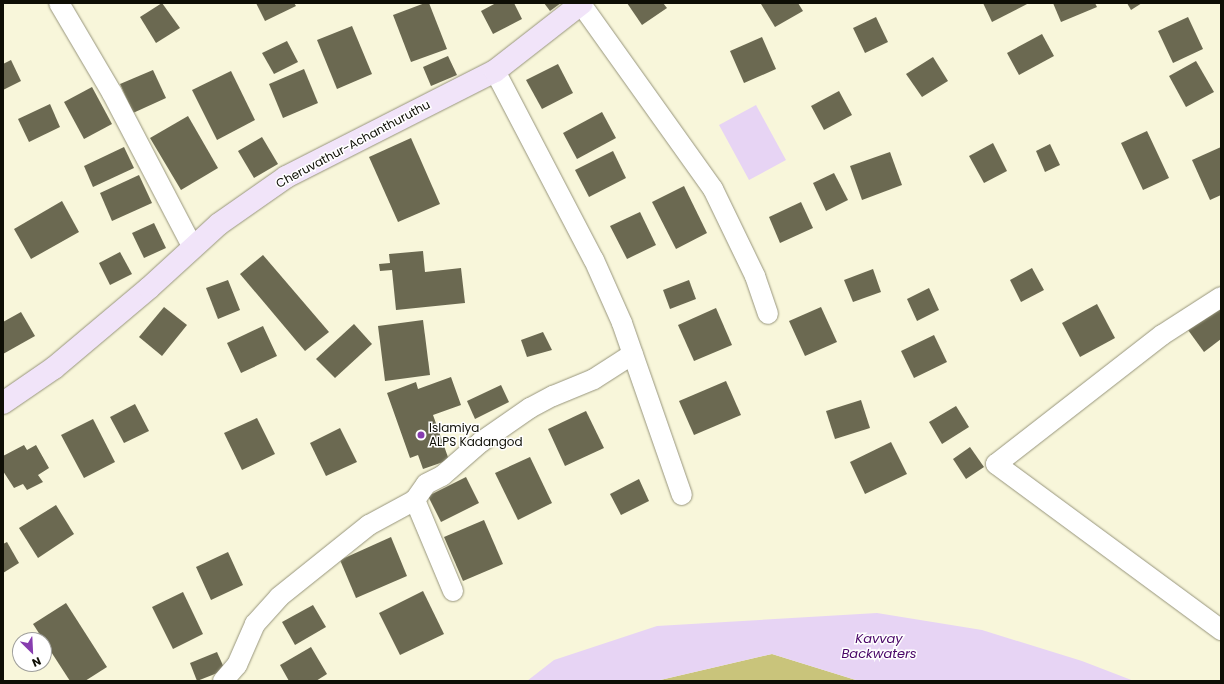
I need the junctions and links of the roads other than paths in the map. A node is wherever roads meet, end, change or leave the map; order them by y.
1 (59, 3) edge
2 (581, 3) edge
3 (495, 71) junction
4 (193, 248) junction
5 (1221, 297) edge
6 (768, 314) dead end
7 (633, 354) junction
8 (3, 403) edge
9 (682, 495) dead end
10 (415, 500) junction
11 (453, 590) dead end
12 (1221, 630) edge
13 (223, 681) edge

1 - 4 street
2 - 3 main road, Cheruvathur-Achanthuruthu
2 - 6 street
3 - 4 main road, Cheruvathur-Achanthuruthu
3 - 7 street
4 - 8 main road, Cheruvathur-Achanthuruthu
5 - 12 street
7 - 9 street
7 - 10 street
10 - 11 street
10 - 13 street

